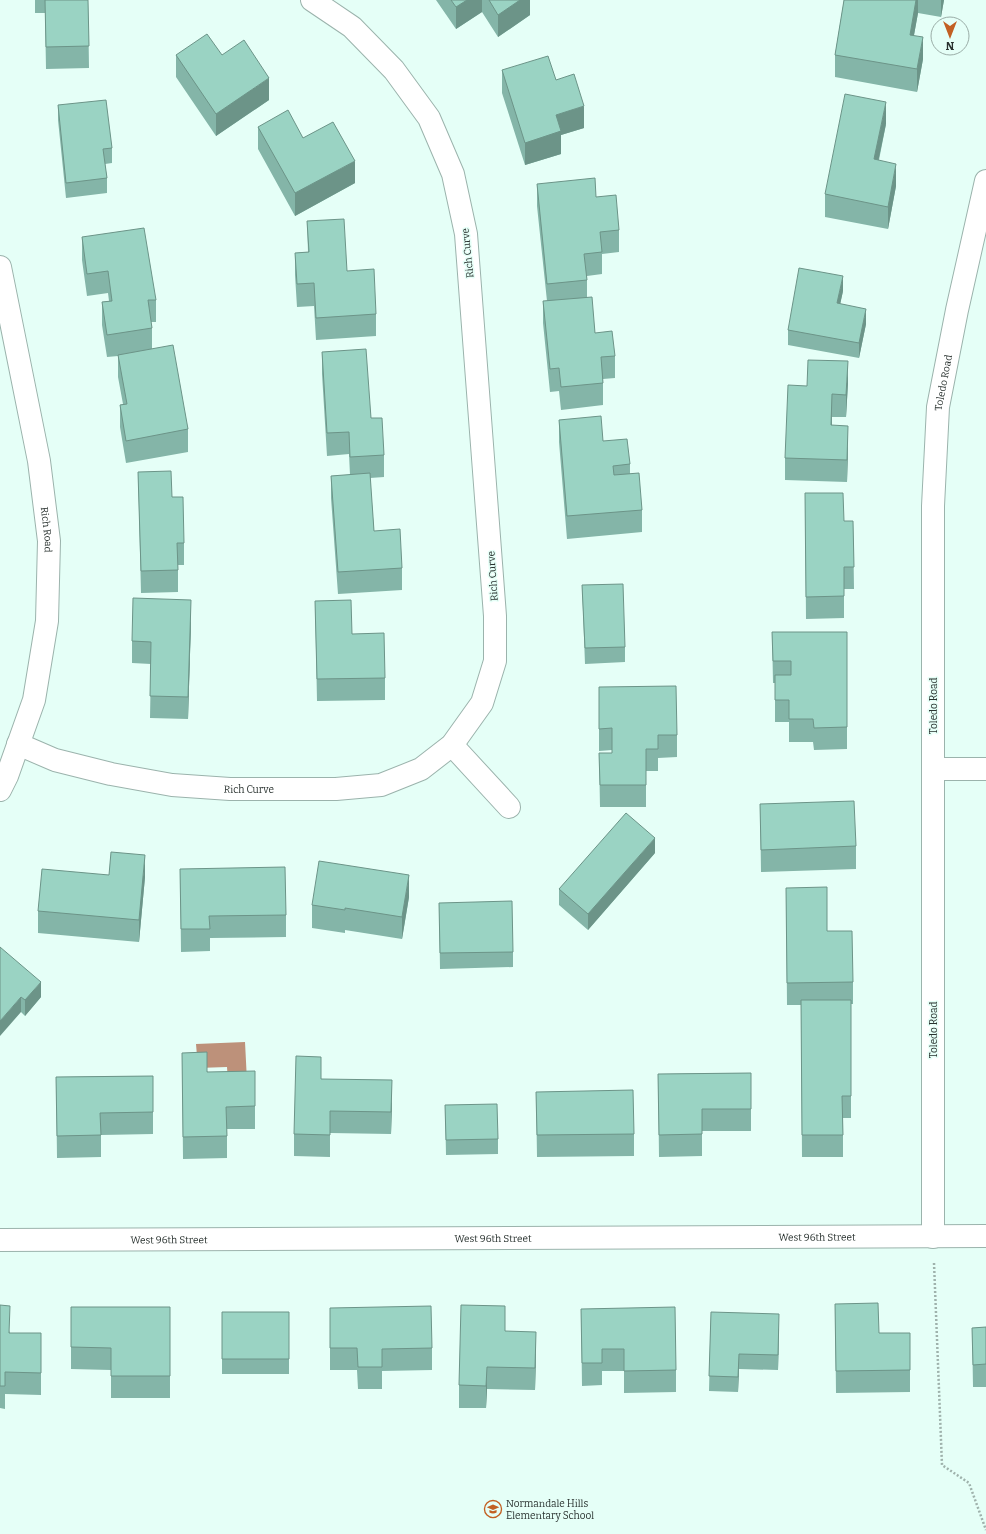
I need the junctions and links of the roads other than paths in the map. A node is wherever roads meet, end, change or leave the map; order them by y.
1 (312, 0) edge
2 (986, 181) edge
3 (0, 267) edge
4 (18, 744) junction
5 (452, 745) junction
6 (933, 769) junction
7 (986, 769) edge
8 (0, 790) edge
9 (509, 807) dead end
10 (933, 1236) junction
11 (986, 1236) edge
12 (0, 1240) edge

1 - 5 street, Rich Curve
2 - 6 street, Toledo Road
3 - 4 street, Rich Road
4 - 5 street, Rich Curve
4 - 8 street, Rich Road
5 - 9 street
6 - 7 street
6 - 10 street, Toledo Road
10 - 11 street, West 96th Street
10 - 12 street, West 96th Street

